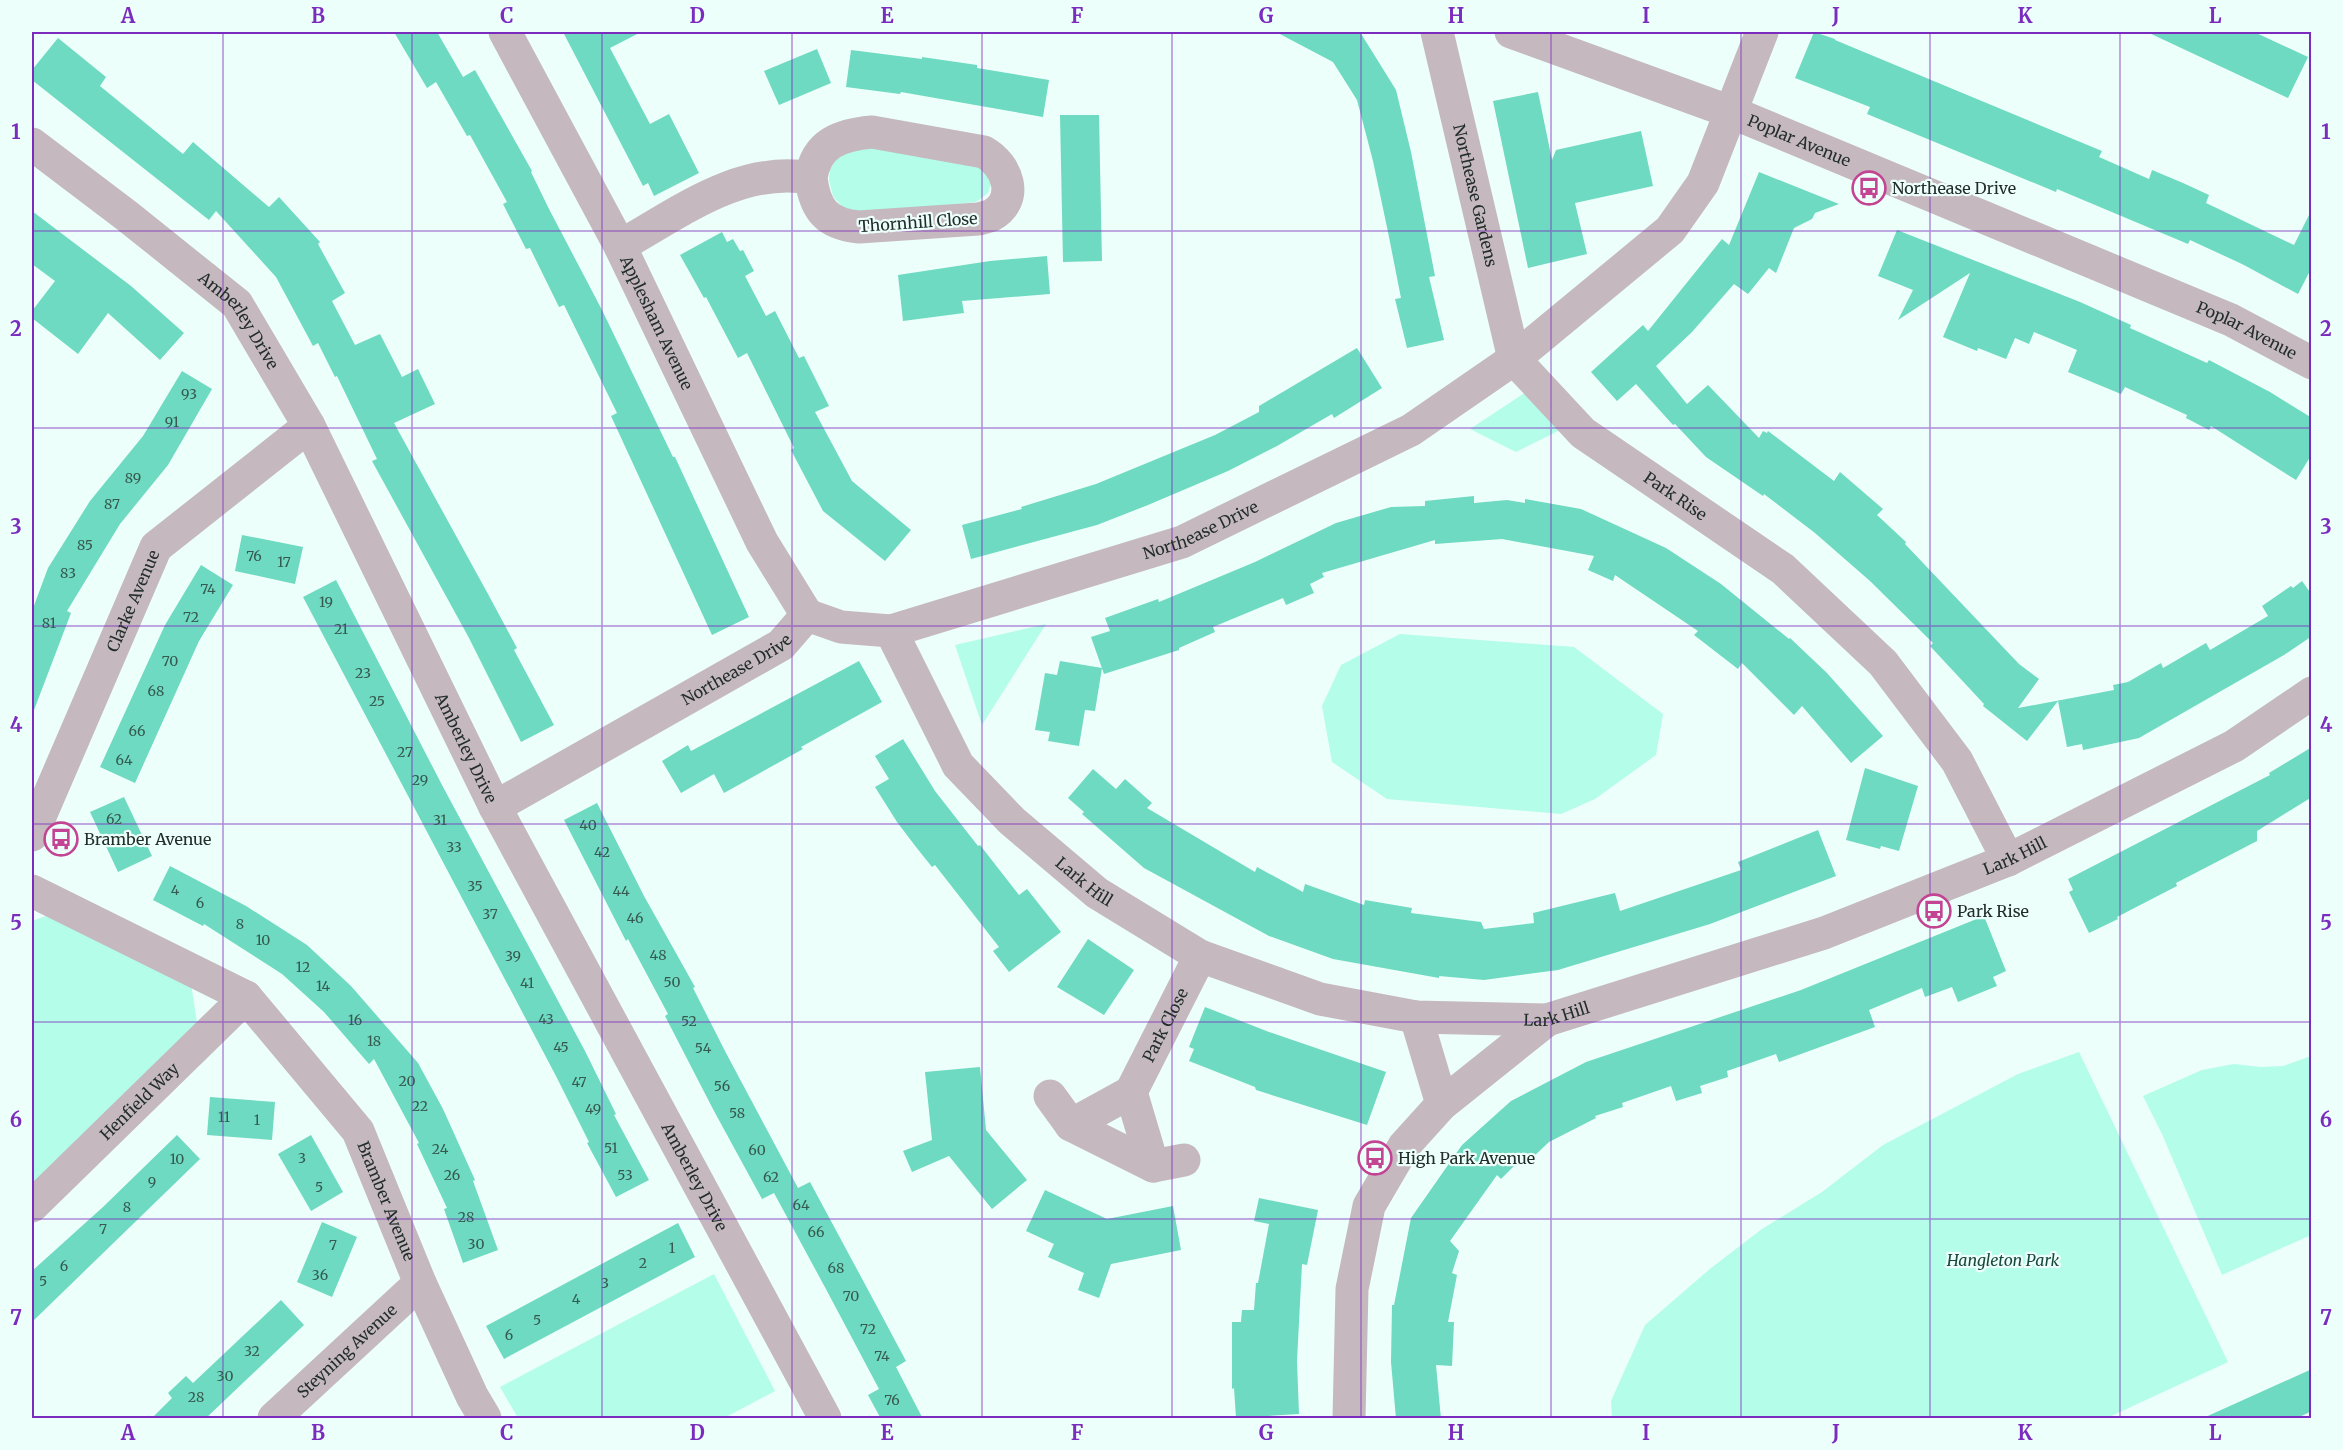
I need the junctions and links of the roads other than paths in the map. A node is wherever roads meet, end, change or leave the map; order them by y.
1 (505, 32) edge
2 (1437, 32) edge
3 (1511, 32) edge
4 (1762, 32) edge
5 (1731, 112) junction
6 (32, 144) edge
7 (811, 178) junction
8 (620, 246) junction
9 (1514, 359) junction
10 (2312, 363) edge
11 (309, 426) junction
12 (807, 615) junction
13 (891, 631) junction
14 (2312, 693) edge
15 (495, 807) junction
16 (32, 835) edge
17 (2008, 860) junction
18 (32, 891) edge
19 (1200, 956) junction
20 (246, 997) junction
21 (1416, 1017) junction
22 (1547, 1020) junction
23 (1131, 1092) junction
24 (1050, 1096) dead end
25 (1442, 1104) junction
26 (1071, 1125) junction
27 (32, 1206) edge
28 (420, 1283) junction
29 (274, 1419) edge
30 (485, 1419) edge
31 (825, 1419) edge
32 (1349, 1419) edge

1 - 8 street, Applesham Avenue
2 - 9 street, Northease Gardens
3 - 5 street, Poplar Avenue
4 - 5 street, Northease Drive
5 - 9 street, Northease Drive
5 - 10 street, Poplar Avenue
6 - 11 street, Amberley Drive
7 - 7 street, Thornhill Close
7 - 8 street
8 - 12 street, Applesham Avenue
9 - 13 street, Northease Drive
9 - 17 street, Park Rise
11 - 15 street, Amberley Drive
11 - 16 street, Clarke Avenue
12 - 13 street, Northease Drive
12 - 15 street, Northease Drive
13 - 19 street, Lark Hill
14 - 17 street, Lark Hill
15 - 31 street, Amberley Drive
17 - 22 street, Lark Hill
18 - 20 street, Bramber Avenue
19 - 21 street, Lark Hill
19 - 23 street, Park Close
20 - 27 street, Henfield Way
20 - 28 street, Bramber Avenue
21 - 22 street, Lark Hill
21 - 25 street
22 - 25 street
23 - 26 street
23 - 26 street
24 - 26 street
25 - 32 street
28 - 29 street, Steyning Avenue
28 - 30 street, Bramber Avenue

